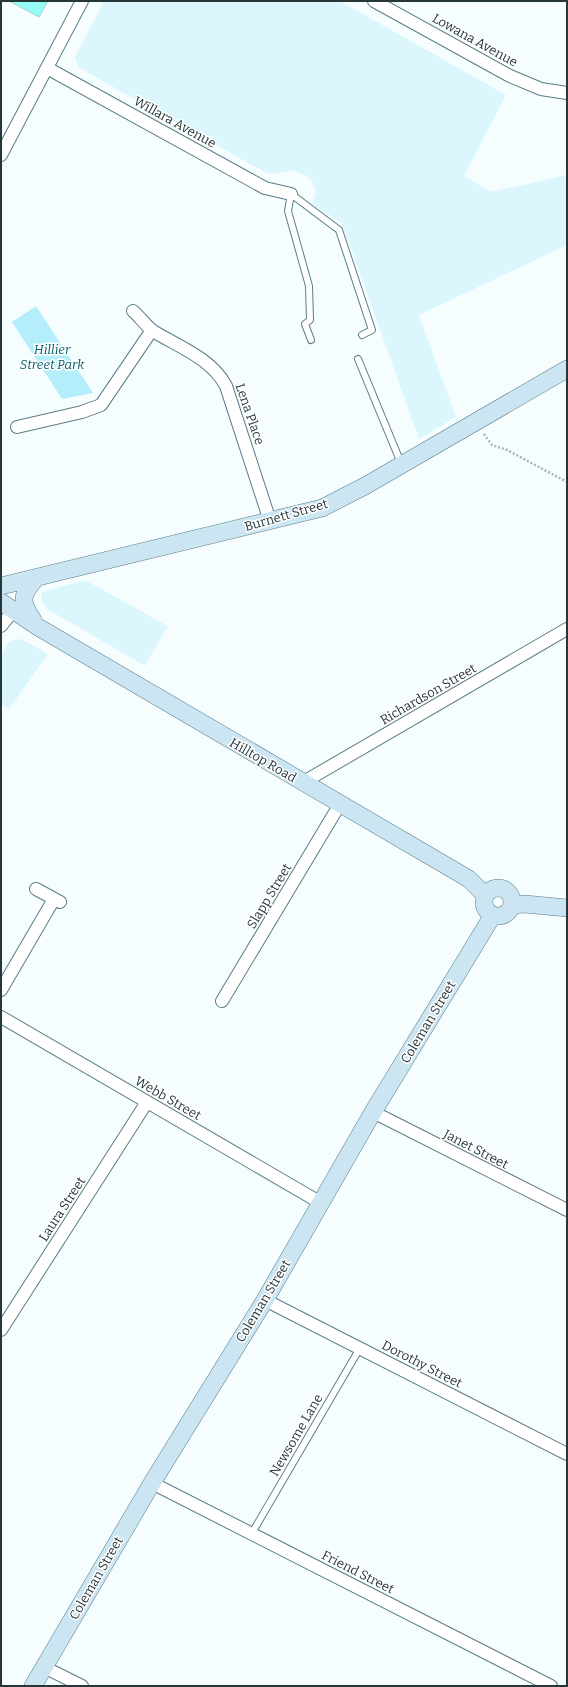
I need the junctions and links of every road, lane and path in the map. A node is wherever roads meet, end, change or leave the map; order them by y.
1 (82, 1) edge
2 (374, 1) edge
3 (47, 68) junction
4 (567, 93) edge
5 (1, 155) edge
6 (291, 194) junction
7 (133, 311) dead end
8 (152, 330) junction
9 (362, 334) dead end
10 (311, 340) dead end
11 (358, 359) dead end
12 (567, 370) edge
13 (17, 427) dead end
14 (484, 434) dead end
15 (402, 465) junction
16 (567, 482) edge
17 (270, 521) junction
18 (36, 578) junction
19 (1, 586) edge
20 (3, 614) edge
21 (38, 627) junction
22 (567, 629) edge
23 (302, 783) junction
24 (340, 804) junction
25 (36, 889) dead end
26 (486, 895) junction
27 (512, 905) junction
28 (567, 908) edge
29 (493, 915) junction
30 (1, 990) edge
31 (222, 1001) dead end
32 (1, 1017) edge
33 (147, 1102) junction
34 (373, 1112) junction
35 (321, 1203) junction
36 (567, 1210) edge
37 (264, 1300) junction
38 (1, 1330) edge
39 (360, 1348) junction
40 (567, 1454) edge
41 (152, 1483) junction
42 (252, 1533) junction
43 (44, 1667) junction
44 (33, 1686) edge
45 (82, 1686) edge
46 (551, 1686) edge

1 - 3 street
2 - 4 street, Lowana Avenue
3 - 5 street
3 - 6 street, Willara Avenue
6 - 9 lane
6 - 10 lane
7 - 8 street, Lena Place
8 - 13 street
8 - 17 street, Lena Place
11 - 15 lane
12 - 15 street, Burnett Street
14 - 16 path
15 - 17 street, Burnett Street
17 - 18 street, Burnett Street
18 - 19 street, Burnett Street
18 - 21 street
20 - 21 street, Hilltop Road
21 - 23 street, Hilltop Road
22 - 23 street, Richardson Street
23 - 24 street, Hilltop Road
24 - 26 street, Hilltop Road
24 - 31 street, Slapp Street
25 - 30 street
26 - 27 street
26 - 29 street
27 - 28 street
27 - 29 street
29 - 34 street, Coleman Street
32 - 33 street, Webb Street
33 - 35 street, Webb Street
33 - 38 street, Laura Street
34 - 35 street, Coleman Street
34 - 36 street, Janet Street
35 - 37 street, Coleman Street
37 - 39 street, Dorothy Street
37 - 41 street, Coleman Street
39 - 40 street, Dorothy Street
39 - 42 lane, Newsome Lane
41 - 42 street, Friend Street
41 - 43 street, Coleman Street
42 - 46 street, Friend Street
43 - 44 street, Coleman Street
43 - 45 street

